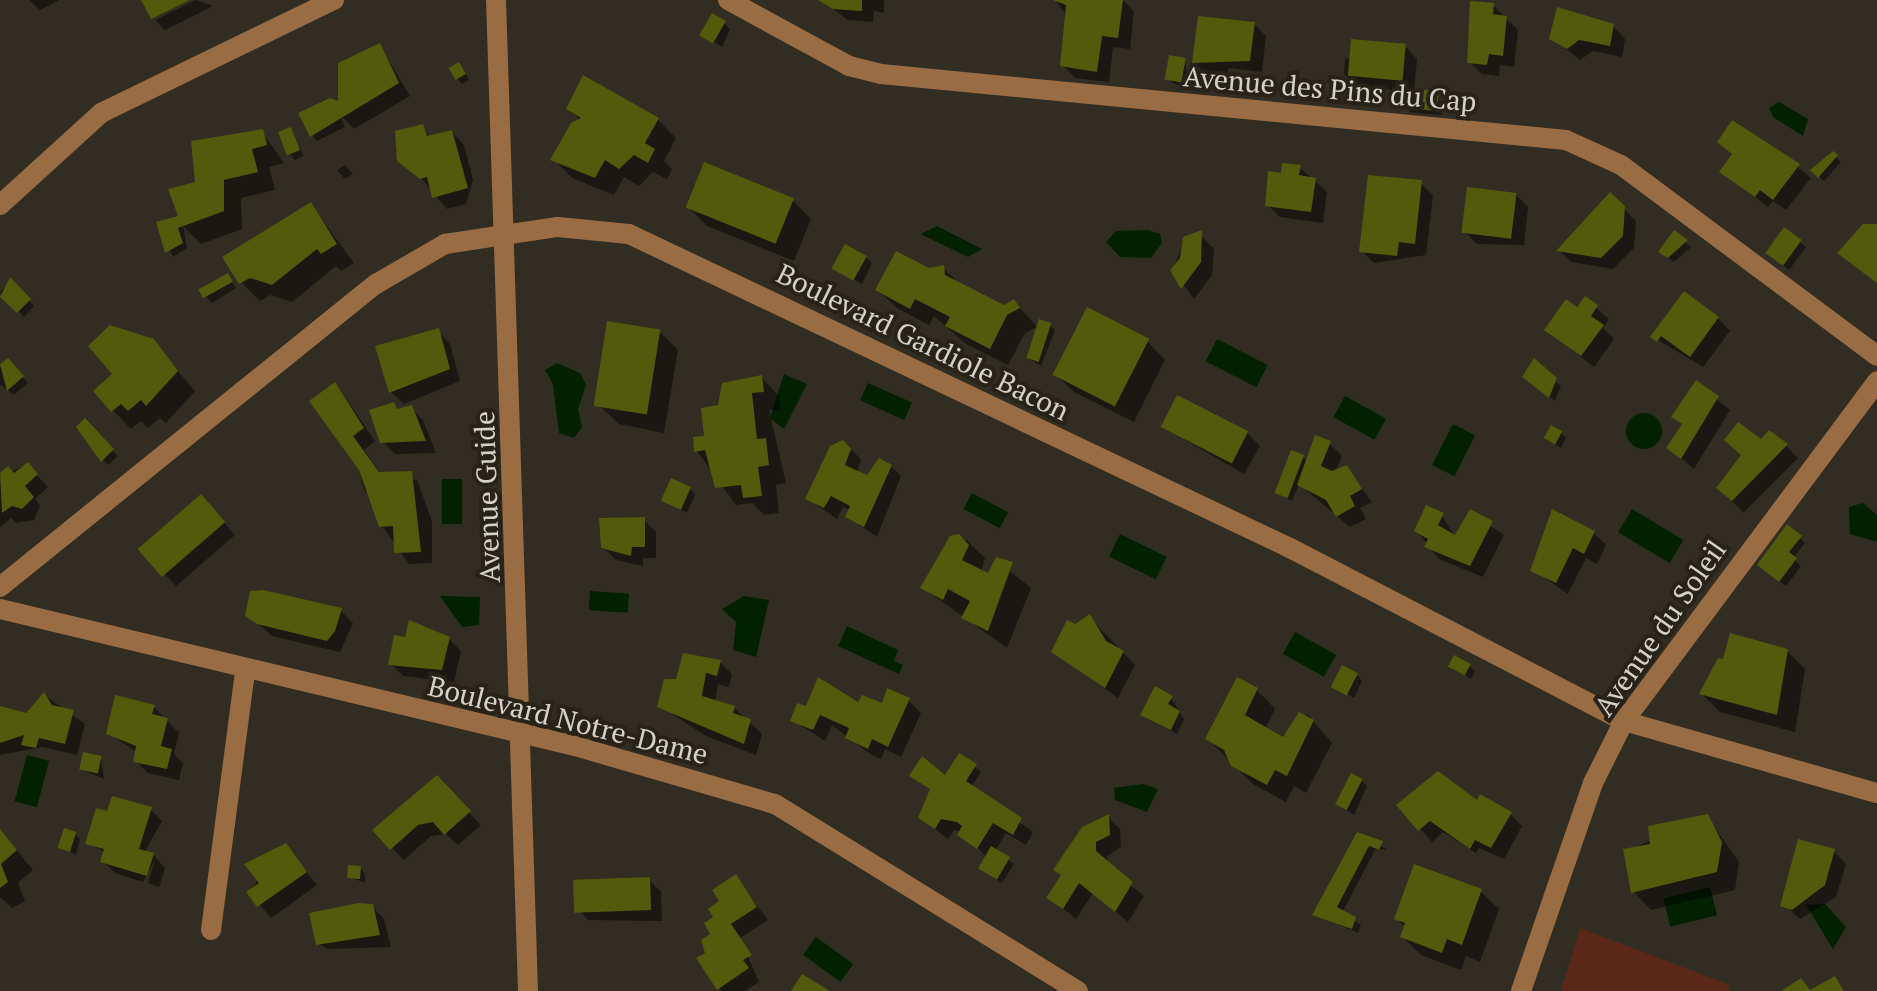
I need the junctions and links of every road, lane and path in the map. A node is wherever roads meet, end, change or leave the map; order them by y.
1 (334, 0) edge
2 (496, 0) edge
3 (728, 0) edge
4 (0, 205) edge
5 (504, 231) junction
6 (1877, 356) edge
7 (1877, 381) edge
8 (0, 587) edge
9 (0, 609) edge
10 (245, 670) junction
11 (1624, 721) junction
12 (524, 736) junction
13 (1877, 793) edge
14 (211, 930) dead end
15 (528, 991) edge
16 (1078, 991) edge
17 (1521, 991) edge

1 - 4 street
2 - 5 street, Avenue Guide
3 - 6 street, Avenue des Pins du Cap
5 - 8 street, Boulevard Gardiole Bacon
5 - 11 street, Boulevard Gardiole Bacon
5 - 12 street, Avenue Guide
7 - 11 street, Avenue du Soleil
9 - 10 street, Boulevard Notre-Dame
10 - 12 street, Boulevard Notre-Dame
10 - 14 street
11 - 13 street, Boulevard Gardiole Bacon
11 - 17 street, Avenue du Soleil
12 - 15 street, Avenue Guide
12 - 16 street, Boulevard Notre-Dame

